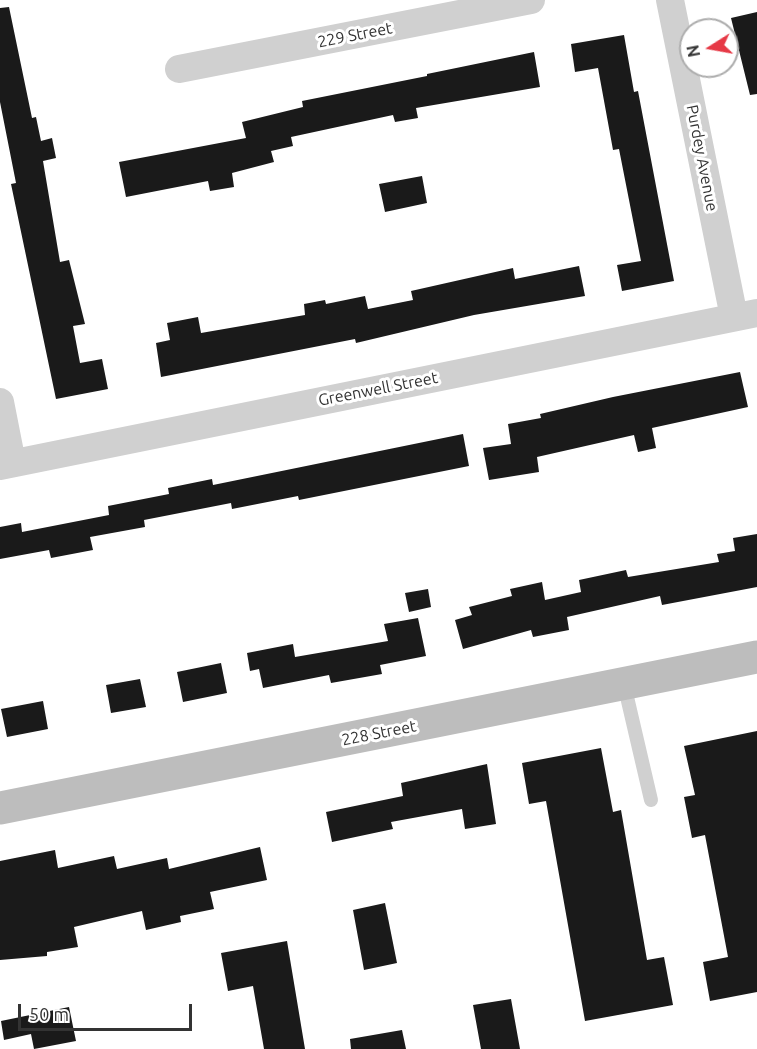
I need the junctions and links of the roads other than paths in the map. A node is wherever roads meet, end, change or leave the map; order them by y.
1 (531, 0) edge
2 (670, 0) edge
3 (179, 69) dead end
4 (746, 315) edge
5 (0, 402) edge
6 (6, 465) edge
7 (757, 657) edge
8 (624, 684) junction
9 (651, 800) dead end
10 (0, 808) edge

1 - 3 street, 229 Street
2 - 4 street, Purdey Avenue
4 - 6 street, Greenwell Street
5 - 6 street
7 - 8 street, 228 Street
8 - 9 lane
8 - 10 street, 228 Street

